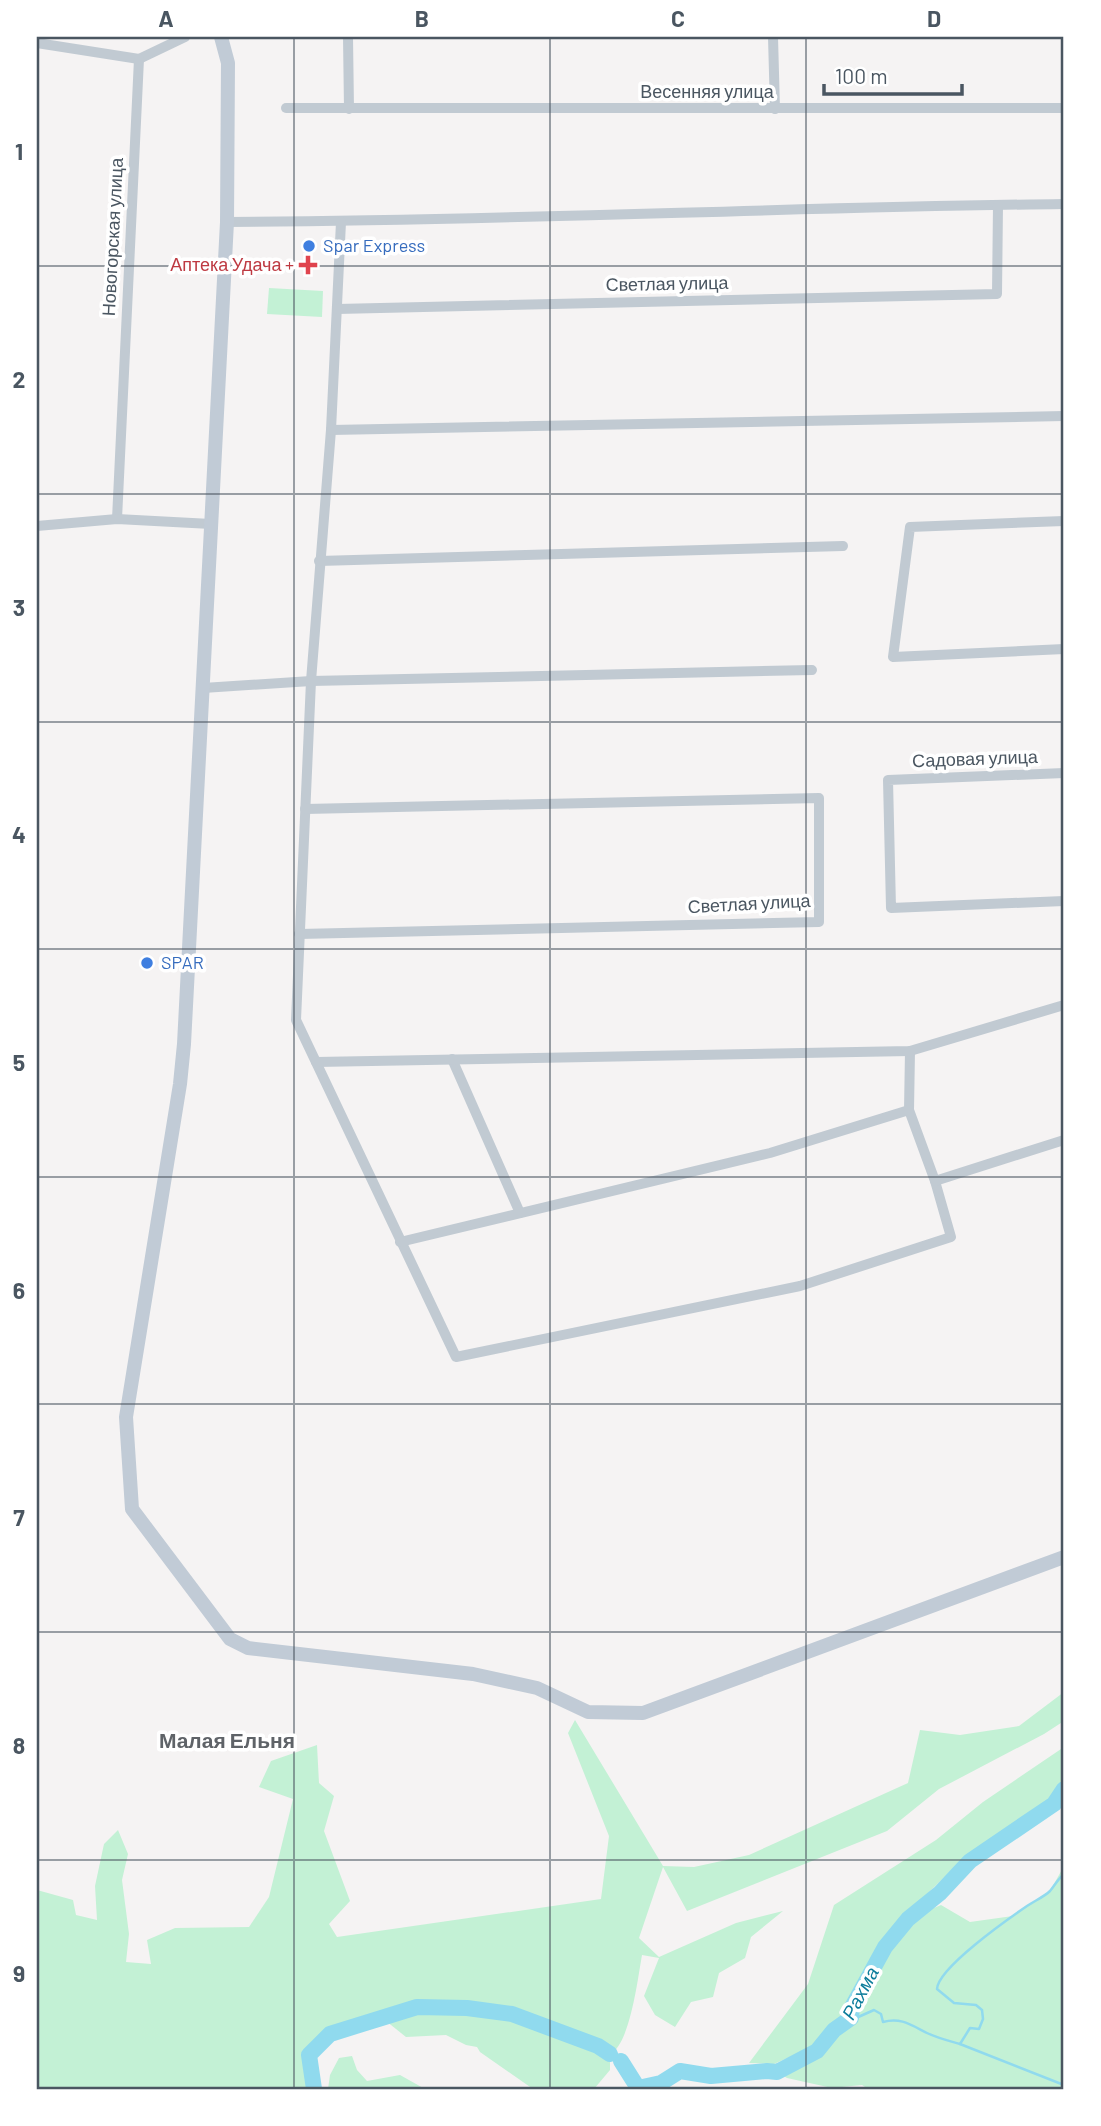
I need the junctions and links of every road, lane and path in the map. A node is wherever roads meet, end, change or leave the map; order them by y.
1 (185, 37) edge
2 (221, 37) edge
3 (348, 37) edge
4 (773, 37) edge
5 (37, 43) edge
6 (139, 60) junction
7 (286, 108) dead end
8 (1064, 108) edge
9 (349, 109) junction
10 (775, 109) junction
11 (1064, 204) edge
12 (998, 205) junction
13 (227, 222) junction
14 (341, 222) junction
15 (337, 309) junction
16 (1064, 416) edge
17 (331, 430) junction
18 (117, 519) junction
19 (1064, 522) edge
20 (211, 524) junction
21 (37, 526) edge
22 (843, 546) dead end
23 (319, 561) junction
24 (1064, 649) edge
25 (812, 670) dead end
26 (311, 681) junction
27 (202, 688) junction
28 (1064, 773) edge
29 (305, 809) junction
30 (1064, 901) edge
31 (299, 934) junction
32 (1064, 1005) edge
33 (910, 1051) junction
34 (452, 1059) junction
35 (316, 1062) junction
36 (909, 1110) junction
37 (1064, 1140) edge
38 (935, 1181) junction
39 (520, 1213) junction
40 (400, 1242) junction
41 (1064, 1557) edge

1 - 6 street
2 - 13 street
3 - 9 street
4 - 10 street
5 - 6 street
6 - 18 street, Новогорская улица
7 - 9 street, Весенняя улица
8 - 10 street, Весенняя улица
9 - 10 street, Весенняя улица
11 - 12 street
12 - 14 street
12 - 15 street, Светлая улица
13 - 14 street
13 - 20 street
14 - 15 street
15 - 17 street
16 - 17 street
17 - 23 street
18 - 20 street
18 - 21 street
19 - 24 street
20 - 27 street
22 - 23 street
23 - 26 street
25 - 26 street
26 - 27 street
26 - 29 street
27 - 41 street
28 - 30 street, Садовая улица
29 - 31 street
29 - 31 street, Светлая улица
31 - 35 street
32 - 33 street
33 - 34 street
33 - 36 street
34 - 35 street
34 - 39 street
35 - 40 street
36 - 38 street
36 - 39 street
37 - 38 street
38 - 40 street
39 - 40 street

